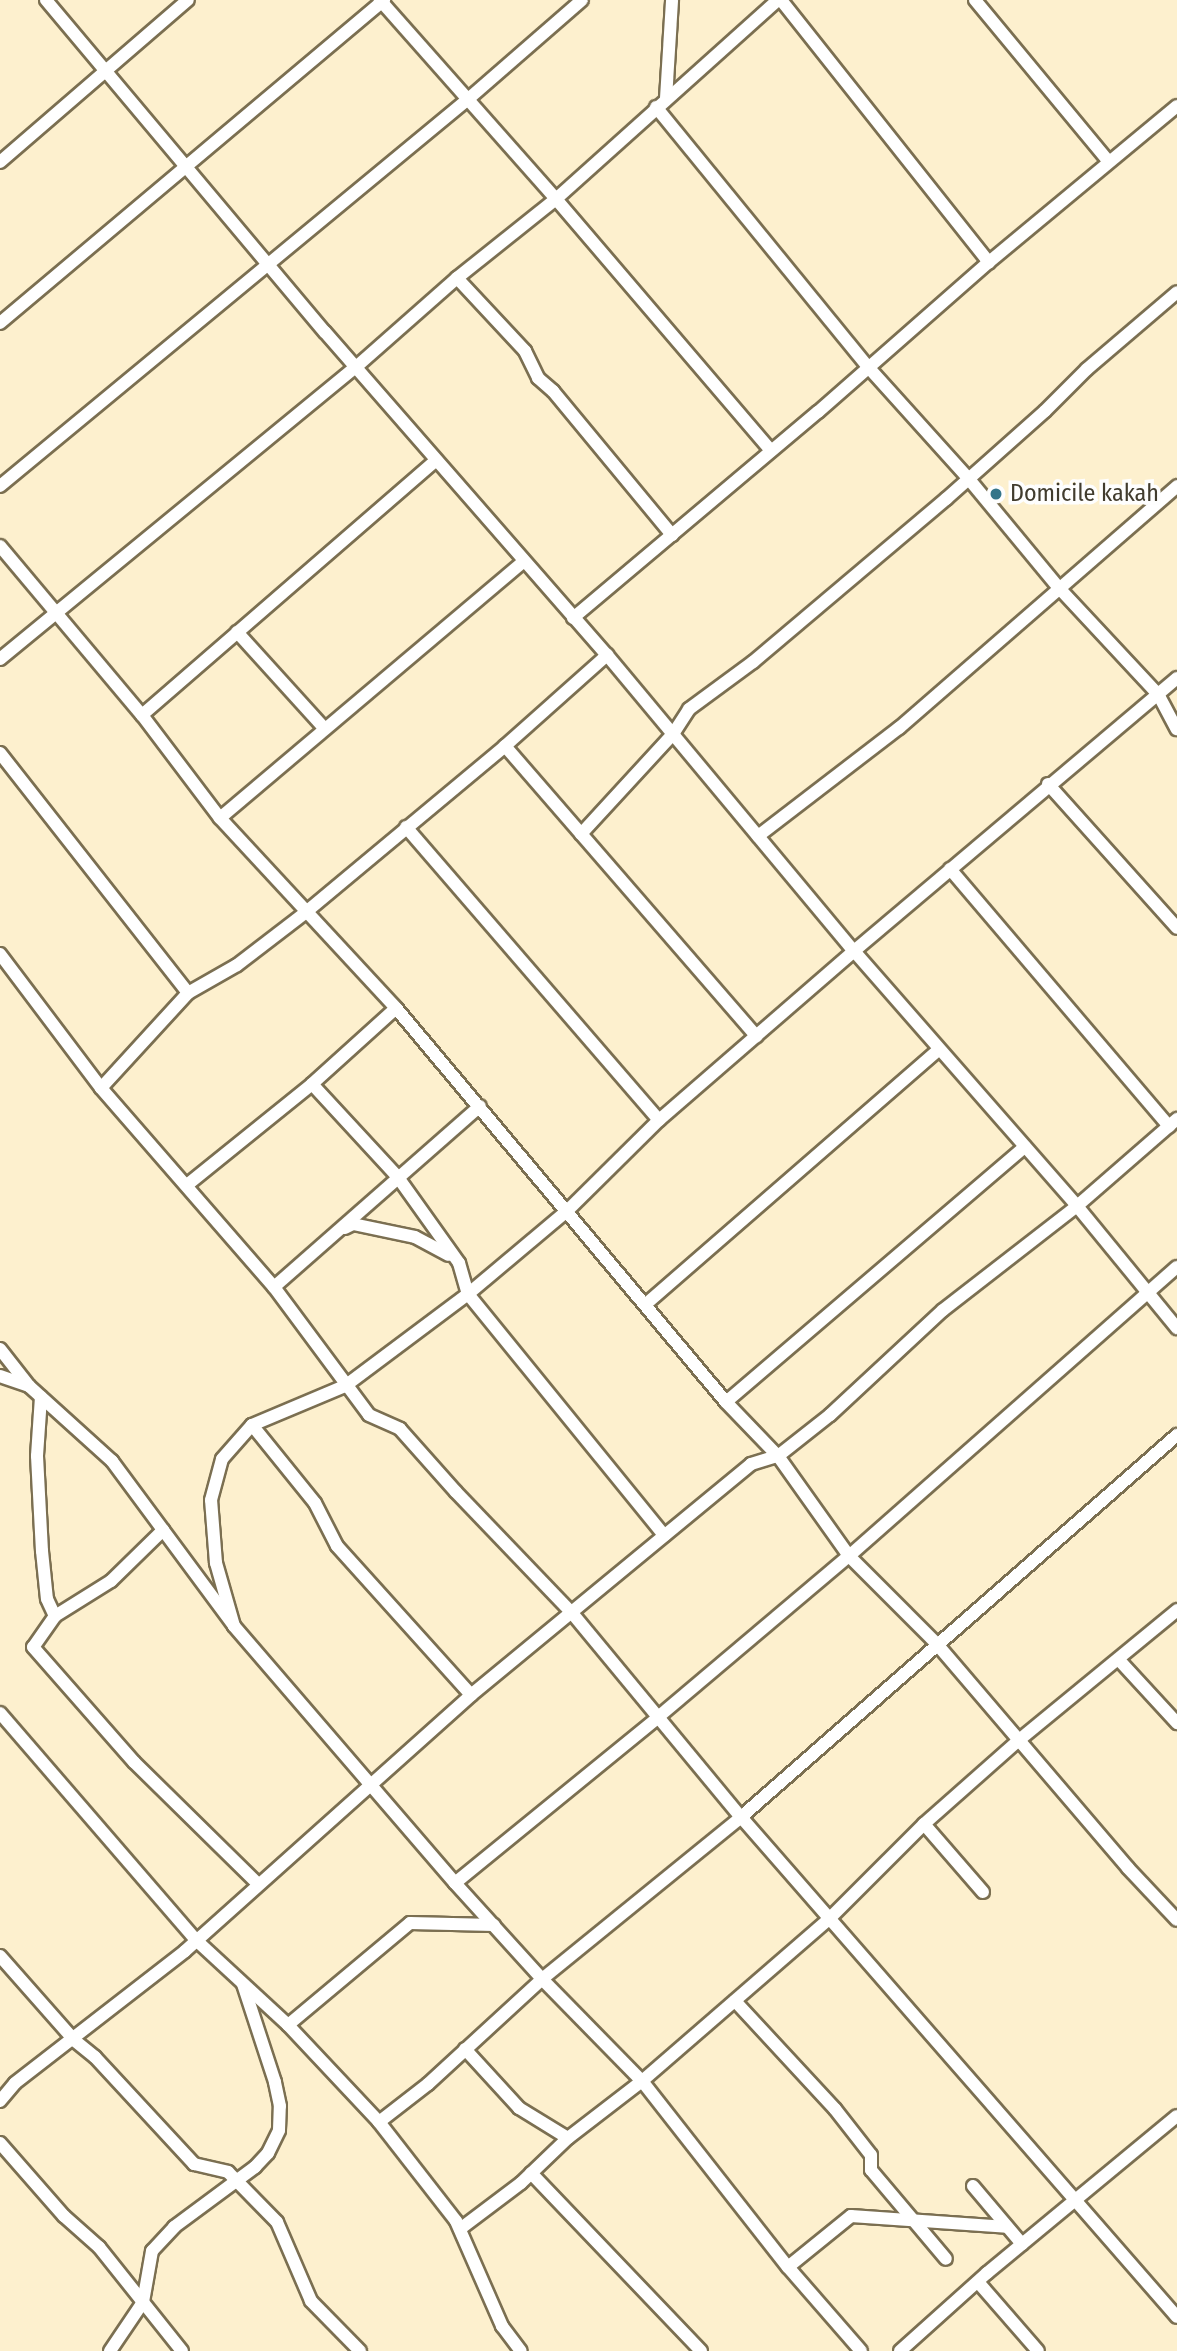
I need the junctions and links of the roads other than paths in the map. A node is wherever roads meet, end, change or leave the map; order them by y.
1 (46, 0) edge
2 (188, 0) edge
3 (582, 0) edge
4 (672, 0) edge
5 (779, 0) edge
6 (975, 0) edge
7 (382, 1) edge
8 (105, 72) junction
9 (467, 100) junction
10 (661, 103) junction
11 (1177, 106) edge
12 (1108, 161) junction
13 (0, 162) edge
14 (185, 167) junction
15 (556, 199) junction
16 (989, 262) junction
17 (269, 263) junction
18 (457, 278) junction
19 (1177, 292) edge
20 (0, 324) edge
21 (356, 367) junction
22 (869, 368) junction
23 (771, 451) junction
24 (436, 460) junction
25 (968, 478) junction
26 (0, 486) edge
27 (1177, 486) edge
28 (671, 535) junction
29 (0, 546) edge
30 (524, 561) junction
31 (1059, 588) junction
32 (57, 612) junction
33 (573, 618) junction
34 (237, 632) junction
35 (607, 655) junction
36 (0, 659) edge
37 (1177, 678) edge
38 (1158, 694) junction
39 (142, 715) junction
40 (324, 728) junction
41 (1177, 729) edge
42 (673, 734) junction
43 (505, 746) junction
44 (0, 753) edge
45 (1048, 784) junction
46 (220, 818) junction
47 (407, 827) junction
48 (581, 834) junction
49 (758, 836) junction
50 (950, 869) junction
51 (306, 912) junction
52 (1177, 928) edge
53 (854, 951) junction
54 (0, 954) edge
55 (188, 993) junction
56 (396, 1008) junction
57 (756, 1036) junction
58 (939, 1049) junction
59 (312, 1084) junction
60 (101, 1088) junction
61 (480, 1106) junction
62 (659, 1120) junction
63 (1173, 1122) edge
64 (1025, 1147) junction
65 (397, 1176) junction
66 (187, 1185) junction
67 (1077, 1206) junction
68 (568, 1210) junction
69 (340, 1230) junction
70 (453, 1257) junction
71 (1177, 1267) edge
72 (274, 1287) junction
73 (1147, 1292) junction
74 (468, 1294) junction
75 (646, 1304) junction
76 (1177, 1328) edge
77 (0, 1349) edge
78 (0, 1376) edge
79 (345, 1385) junction
80 (29, 1386) junction
81 (41, 1397) junction
82 (726, 1402) junction
83 (252, 1425) junction
84 (1177, 1434) edge
85 (778, 1456) junction
86 (163, 1530) junction
87 (664, 1535) junction
88 (849, 1556) junction
89 (1177, 1610) edge
90 (572, 1613) junction
91 (55, 1616) junction
92 (234, 1626) junction
93 (936, 1643) junction
94 (1119, 1660) junction
95 (471, 1695) junction
96 (0, 1713) edge
97 (657, 1718) junction
98 (1177, 1723) edge
99 (1019, 1740) junction
100 (370, 1787) junction
101 (741, 1817) junction
102 (925, 1824) junction
103 (455, 1883) junction
104 (258, 1884) junction
105 (982, 1892) dead end
106 (830, 1918) junction
107 (1177, 1920) edge
108 (494, 1925) junction
109 (197, 1941) junction
110 (0, 1956) edge
111 (542, 1979) junction
112 (242, 1981) junction
113 (735, 2001) junction
114 (288, 2025) junction
115 (74, 2040) junction
116 (465, 2049) junction
117 (642, 2081) junction
118 (0, 2101) edge
119 (1177, 2116) edge
120 (379, 2122) junction
121 (568, 2138) junction
122 (0, 2143) edge
123 (531, 2173) junction
124 (238, 2180) junction
125 (973, 2186) dead end
126 (1076, 2203) junction
127 (912, 2220) junction
128 (1007, 2227) junction
129 (460, 2229) junction
130 (1022, 2244) junction
131 (946, 2259) dead end
132 (788, 2267) junction
133 (978, 2282) junction
134 (143, 2302) junction
135 (1177, 2317) edge
136 (110, 2351) edge
137 (182, 2351) edge
138 (360, 2351) edge
139 (521, 2351) edge
140 (701, 2351) edge
141 (861, 2351) edge
142 (900, 2351) edge
143 (1038, 2351) edge

1 - 8 street
2 - 8 street
3 - 9 street
4 - 10 street
5 - 10 street
5 - 16 street
6 - 12 street
7 - 9 street
7 - 14 street
8 - 13 street
8 - 14 street
9 - 15 street
9 - 17 street
10 - 15 street
10 - 22 street
11 - 12 street
12 - 16 street
14 - 17 street
14 - 20 street
15 - 18 street
15 - 23 street
16 - 22 street
17 - 21 street
17 - 26 street
18 - 21 street
18 - 28 street
19 - 25 street
21 - 24 street
21 - 32 street
22 - 23 street
22 - 25 street
23 - 28 street
24 - 30 street
24 - 34 street
25 - 31 street
25 - 42 street
27 - 31 street
28 - 33 street
29 - 32 street
30 - 33 street
30 - 40 street
31 - 38 street
31 - 49 street
32 - 36 street
32 - 39 street
33 - 35 street
34 - 39 street
34 - 40 street
35 - 42 street
35 - 43 street
37 - 38 street
38 - 41 street
38 - 45 street
39 - 46 street
40 - 46 street
42 - 48 street
42 - 49 street
43 - 47 street
43 - 48 street
44 - 55 street
45 - 50 street
45 - 52 street
46 - 51 street
47 - 51 street
47 - 62 street
48 - 57 street
49 - 53 street
50 - 53 street
50 - 63 street
51 - 55 street
51 - 56 street
53 - 57 street
53 - 58 street
54 - 60 street
55 - 60 street
56 - 59 street
56 - 61 street
57 - 62 street
58 - 64 street
58 - 75 street
59 - 65 street
59 - 66 street
60 - 66 street
61 - 65 street
61 - 68 street
62 - 68 street
63 - 67 street
64 - 67 street
64 - 82 street
65 - 69 street
65 - 70 street
66 - 72 street
67 - 73 street
67 - 85 street
68 - 74 street
68 - 75 street
69 - 70 street
69 - 72 street
70 - 74 street
71 - 73 street
72 - 79 street
73 - 76 street
73 - 88 street
74 - 79 street
74 - 87 street
75 - 82 street
77 - 80 street
78 - 80 street
79 - 83 street
79 - 90 street
80 - 81 street
81 - 86 street
81 - 91 street
82 - 85 street
83 - 92 street
83 - 95 street
84 - 93 street
85 - 87 street
85 - 88 street
86 - 91 street
86 - 92 street
87 - 90 street
88 - 93 street
88 - 97 street
89 - 94 street
90 - 95 street
90 - 97 street
91 - 104 street
92 - 100 street
93 - 99 street
93 - 101 street
94 - 98 street
94 - 99 street
95 - 100 street
96 - 109 street
97 - 101 street
97 - 103 street
99 - 102 street
99 - 107 street
100 - 103 street
100 - 104 street
101 - 106 street
101 - 111 street
102 - 105 street
102 - 106 street
103 - 108 street
104 - 109 street
106 - 113 street
106 - 126 street
108 - 111 street
108 - 114 street
109 - 112 street
109 - 115 street
110 - 115 street
111 - 116 street
111 - 117 street
112 - 114 street
112 - 124 street
113 - 117 street
113 - 127 street
114 - 120 street
115 - 118 street
115 - 124 street
116 - 120 street
116 - 121 street
117 - 121 street
117 - 132 street
119 - 126 street
120 - 129 street
121 - 123 street
122 - 134 street
123 - 129 street
123 - 140 street
124 - 134 street
124 - 138 street
125 - 128 street
126 - 130 street
126 - 135 street
127 - 128 street
127 - 131 street
127 - 132 street
128 - 130 street
129 - 139 street
130 - 133 street
132 - 141 street
133 - 142 street
133 - 143 street
134 - 136 street
134 - 137 street

